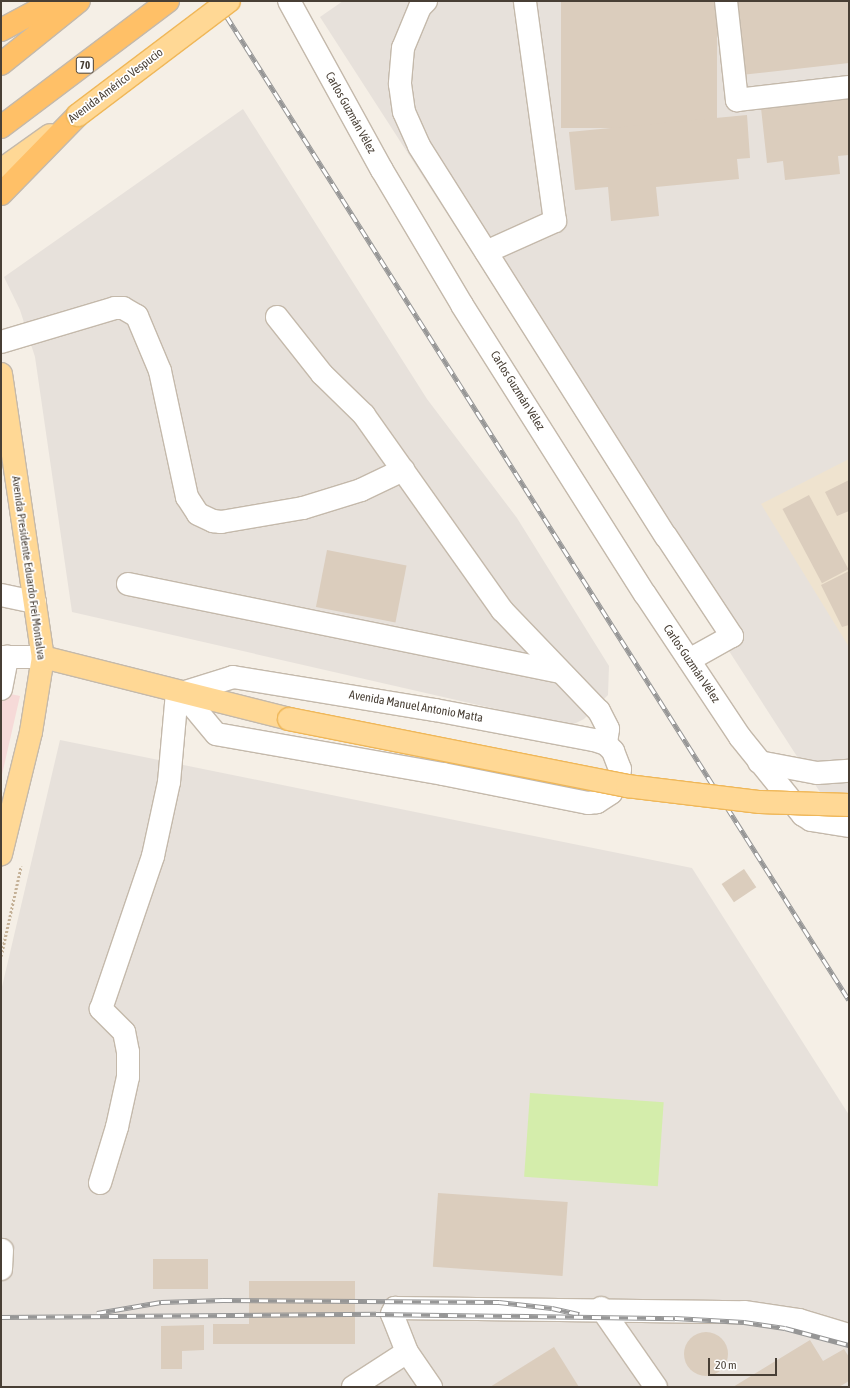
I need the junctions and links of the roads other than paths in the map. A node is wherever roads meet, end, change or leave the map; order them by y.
1 (55, 1) edge
2 (79, 1) edge
3 (168, 1) edge
4 (229, 1) edge
5 (426, 1) edge
6 (525, 1) edge
7 (726, 1) edge
8 (297, 4) edge
9 (1, 30) edge
10 (1, 64) edge
11 (849, 86) edge
12 (78, 115) junction
13 (1, 127) edge
14 (1, 170) edge
15 (1, 194) edge
16 (486, 252) junction
17 (277, 317) dead end
18 (1, 342) edge
19 (1, 374) edge
20 (403, 470) junction
21 (128, 584) dead end
22 (1, 595) edge
23 (35, 602) junction
24 (4, 657) edge
25 (43, 657) junction
26 (689, 660) junction
27 (560, 672) junction
28 (1, 689) edge
29 (180, 692) junction
30 (606, 744) junction
31 (759, 762) junction
32 (849, 771) edge
33 (849, 805) edge
34 (849, 826) edge
35 (1, 854) edge
36 (100, 1183) dead end
37 (601, 1308) junction
38 (849, 1335) edge
39 (407, 1352) junction
40 (354, 1387) edge
41 (431, 1387) edge
42 (656, 1387) edge

1 - 9 highway
2 - 10 highway
3 - 13 highway, 70
4 - 12 main road, Avenida Américo Vespucio, bridge
5 - 16 street
6 - 16 street
7 - 11 street
8 - 26 street, Carlos Guzmán Vélez
12 - 14 main road, Avenida Américo Vespucio
12 - 15 highway
16 - 26 street
17 - 20 street
18 - 20 street
19 - 23 main road, Avenida Presidente Eduardo Frei Montalva
20 - 27 street
21 - 27 street
22 - 23 street
23 - 25 main road, Avenida Presidente Eduardo Frei Montalva
24 - 25 street
24 - 28 street
25 - 29 main road
25 - 35 main road, Avenida Presidente Eduardo Frei Montalva
26 - 31 street, Carlos Guzmán Vélez
27 - 30 street
29 - 30 street, Avenida Manuel Antonio Matta
29 - 30 street
29 - 33 main road, bridge
29 - 36 street
31 - 32 street
31 - 34 street
37 - 38 street
37 - 39 street
37 - 42 street
39 - 40 street
39 - 41 street

